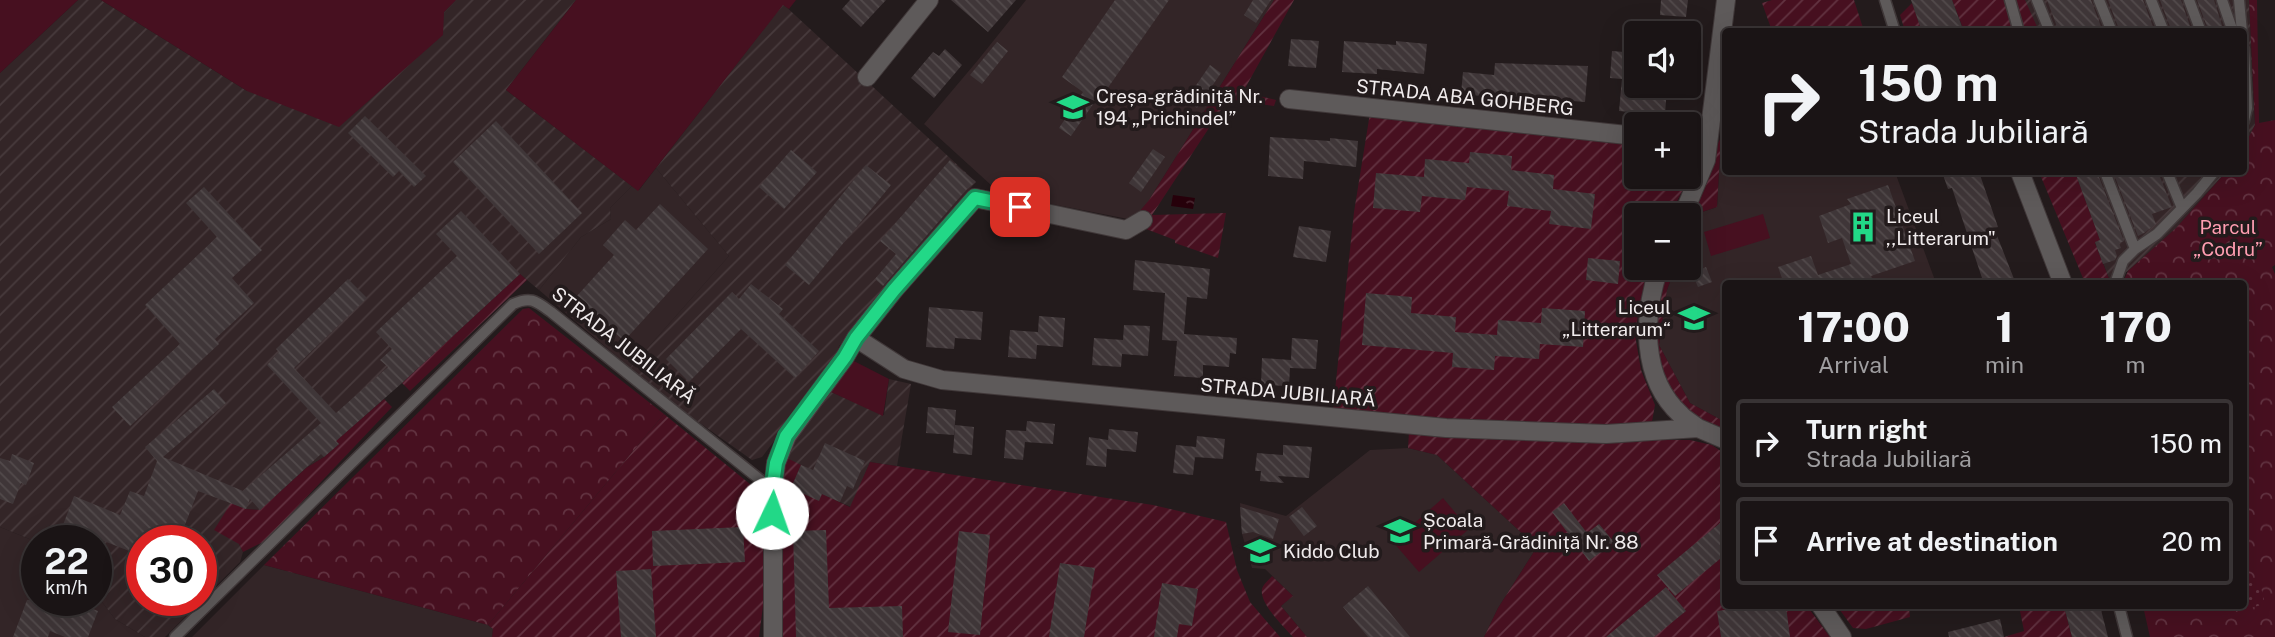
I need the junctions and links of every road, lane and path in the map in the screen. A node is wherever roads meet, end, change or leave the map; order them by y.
1 (929, 0) edge
2 (1726, 0) edge
3 (1885, 0) edge
4 (2010, 0) edge
5 (2037, 0) edge
6 (2099, 0) edge
7 (2151, 0) edge
8 (2189, 0) edge
9 (2222, 0) edge
10 (2239, 0) edge
11 (1722, 28) edge
12 (1894, 28) edge
13 (2018, 28) edge
14 (2048, 28) edge
15 (2110, 28) edge
16 (2162, 28) edge
17 (2200, 28) edge
18 (2232, 28) edge
19 (2242, 28) edge
20 (1722, 32) edge
21 (867, 77) dead end
22 (1289, 99) dead end
23 (1624, 135) edge
24 (1701, 143) edge
25 (1708, 144) junction
26 (2021, 175) edge
27 (2106, 175) edge
28 (2168, 175) edge
29 (2211, 175) edge
30 (1688, 203) edge
31 (2182, 208) junction
32 (1143, 220) dead end
33 (2135, 249) junction
34 (1655, 280) edge
35 (2061, 280) edge
36 (2116, 280) edge
37 (856, 338) junction
38 (1698, 428) junction
39 (1722, 438) edge
40 (772, 491) junction
41 (1823, 609) edge
42 (2120, 609) edge
43 (176, 637) edge
44 (773, 637) edge
45 (1842, 637) edge
46 (2127, 637) edge

1 - 21 street
2 - 11 street
3 - 12 lane
4 - 13 lane
5 - 14 lane
6 - 15 lane
7 - 16 lane
8 - 17 lane
9 - 18 lane
10 - 19 lane
20 - 25 street
22 - 23 street, STRADA ABA GOHBERG
24 - 25 street
25 - 30 street
26 - 35 street
27 - 33 lane
28 - 31 lane
29 - 31 lane
31 - 33 lane
32 - 37 street
33 - 36 lane
34 - 38 street
37 - 38 street, STRADA JUBILIARĂ
37 - 40 street
38 - 39 street, STRADA JUBILIARĂ
40 - 43 lane, STRADA JUBILIARĂ
40 - 44 street
41 - 45 street
42 - 46 lane

